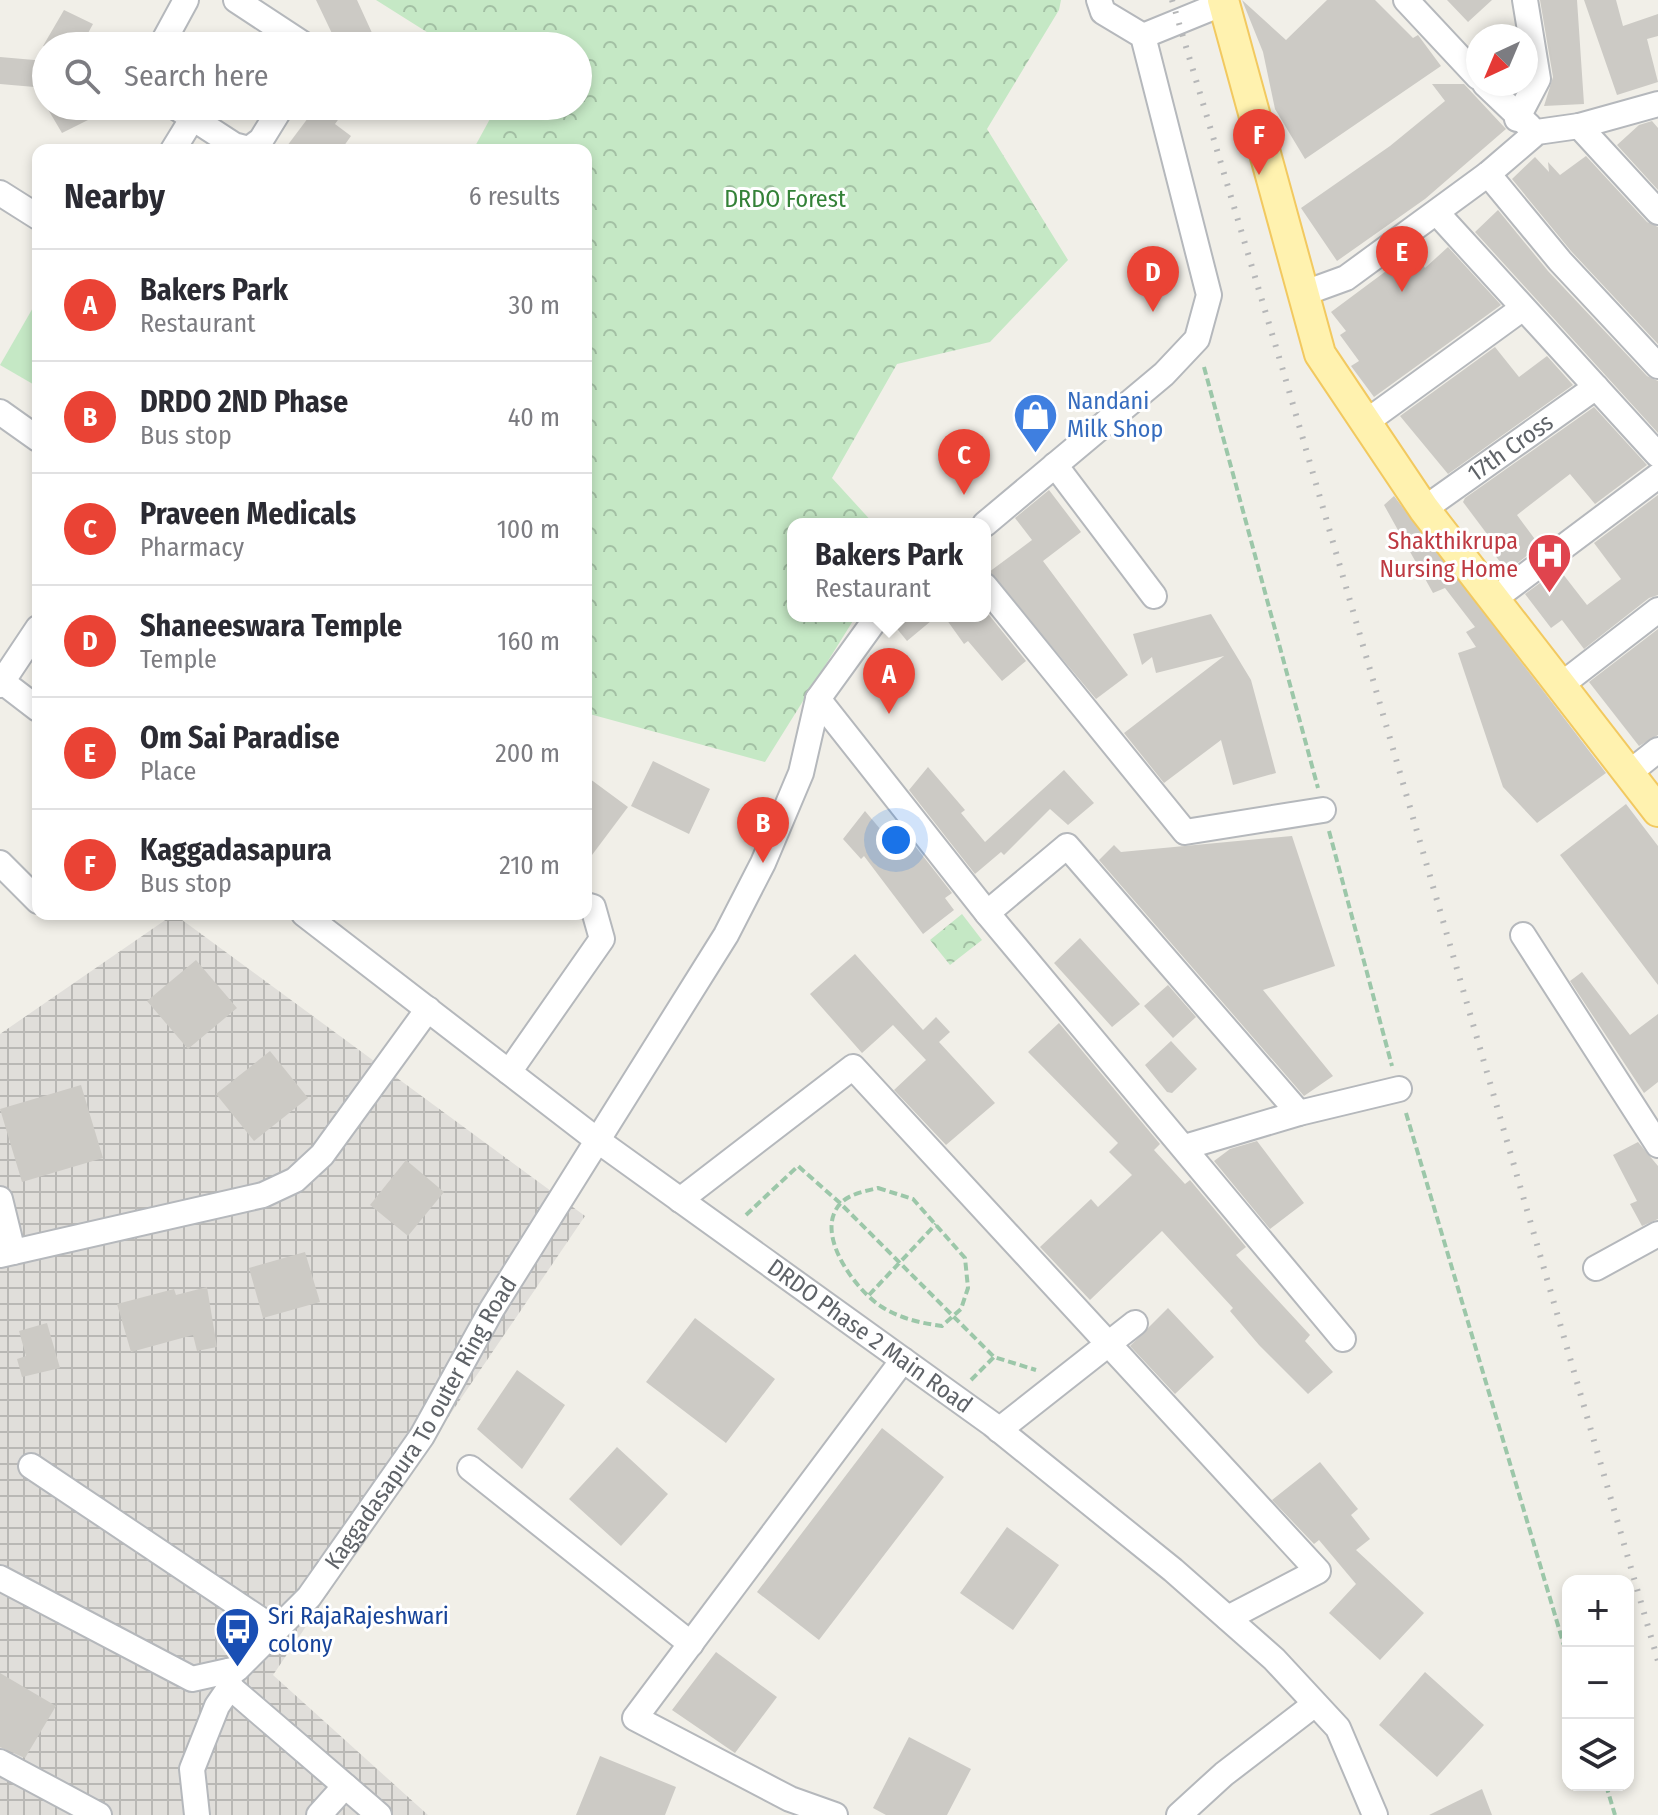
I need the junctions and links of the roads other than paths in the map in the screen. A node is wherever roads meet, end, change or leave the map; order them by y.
1 (186, 0) edge
2 (236, 0) edge
3 (1099, 0) edge
4 (1406, 0) edge
5 (1525, 0) edge
6 (1223, 1) edge
7 (169, 32) edge
8 (285, 32) edge
9 (1143, 36) junction
10 (1466, 64) edge
11 (1497, 96) edge
12 (1658, 104) edge
13 (181, 120) edge
14 (194, 120) edge
15 (273, 120) edge
16 (1527, 125) junction
17 (1579, 126) junction
18 (175, 144) edge
19 (232, 144) edge
20 (256, 144) edge
21 (1488, 174) junction
22 (0, 193) edge
23 (1658, 212) edge
24 (32, 213) edge
25 (1437, 213) junction
26 (1302, 294) junction
27 (1523, 308) junction
28 (1658, 366) edge
29 (1596, 387) junction
30 (0, 412) edge
31 (1366, 422) junction
32 (32, 435) edge
33 (1658, 455) edge
34 (1055, 465) junction
35 (1658, 476) edge
36 (1424, 509) junction
37 (991, 519) edge
38 (991, 593) edge
39 (1154, 596) dead end
40 (1494, 599) junction
41 (1658, 610) edge
42 (874, 622) edge
43 (32, 637) edge
44 (1, 683) edge
45 (1561, 685) junction
46 (818, 699) junction
47 (32, 705) edge
48 (1658, 750) edge
49 (1629, 773) junction
50 (1323, 810) road end
51 (1658, 811) edge
52 (0, 863) edge
53 (32, 895) edge
54 (592, 907) edge
55 (987, 913) junction
56 (312, 920) edge
57 (1523, 935) dead end
58 (428, 1009) junction
59 (509, 1072) junction
60 (1399, 1089) road end
61 (1299, 1113) junction
62 (597, 1140) junction
63 (1658, 1145) edge
64 (1185, 1147) junction
65 (0, 1199) edge
66 (680, 1200) junction
67 (1658, 1234) edge
68 (7, 1254) edge
69 (1596, 1268) dead end
70 (1135, 1323) dead end
71 (1343, 1339) dead end
72 (1108, 1344) junction
73 (903, 1360) junction
74 (999, 1430) junction
75 (31, 1466) dead end
76 (470, 1468) dead end
77 (0, 1578) edge
78 (1228, 1618) junction
79 (276, 1630) junction
80 (691, 1644) junction
81 (230, 1679) junction
82 (1315, 1704) junction
83 (0, 1762) edge
84 (345, 1786) junction
85 (824, 1813) edge
86 (99, 1815) edge
87 (197, 1815) edge
88 (319, 1815) edge
89 (379, 1815) edge
90 (1179, 1815) edge
91 (1375, 1815) edge

1 - 7 street
2 - 8 street
3 - 9 street
4 - 10 street
5 - 16 street
6 - 9 street
6 - 26 main road
9 - 34 street
11 - 16 street
12 - 17 street
13 - 18 street
14 - 19 street
15 - 20 street
16 - 17 street
16 - 21 street
17 - 23 street
21 - 25 street
21 - 28 street
22 - 24 street
25 - 26 street
25 - 27 street
26 - 31 main road
27 - 29 street
27 - 31 street
29 - 33 street
29 - 36 street, 17th Cross
30 - 32 street
31 - 36 main road
34 - 37 street
34 - 39 street
35 - 40 street
36 - 40 main road
38 - 50 street
40 - 45 main road
41 - 45 street
42 - 46 street
43 - 44 street
44 - 47 street
45 - 49 main road
46 - 55 street
46 - 62 street, Kaggadasapura To outer Ring Road
48 - 49 street
49 - 51 main road
52 - 53 street
54 - 59 street
55 - 61 street
55 - 64 street
56 - 58 street, DRDO Phase 2 Main Road
57 - 63 street
58 - 59 street, DRDO Phase 2 Main Road
58 - 68 street
59 - 62 street, DRDO Phase 2 Main Road
60 - 61 street
61 - 64 street
62 - 66 street, DRDO Phase 2 Main Road
62 - 79 street, Kaggadasapura To outer Ring Road
64 - 71 street
65 - 68 street
66 - 72 street
66 - 73 street, DRDO Phase 2 Main Road
67 - 69 street
70 - 72 street
72 - 74 street
72 - 78 street
73 - 74 street, DRDO Phase 2 Main Road
73 - 80 street
74 - 78 street, DRDO Phase 2 Main Road
75 - 79 street
76 - 80 street
77 - 81 street, Kaggadasapura To outer Ring Road
78 - 82 street, DRDO Phase 2 Main Road
79 - 81 street, Kaggadasapura To outer Ring Road
80 - 85 street
81 - 84 street
81 - 87 street
82 - 90 street
82 - 91 street, DRDO Phase 2 Main Road
83 - 86 street
84 - 88 street
84 - 89 street

